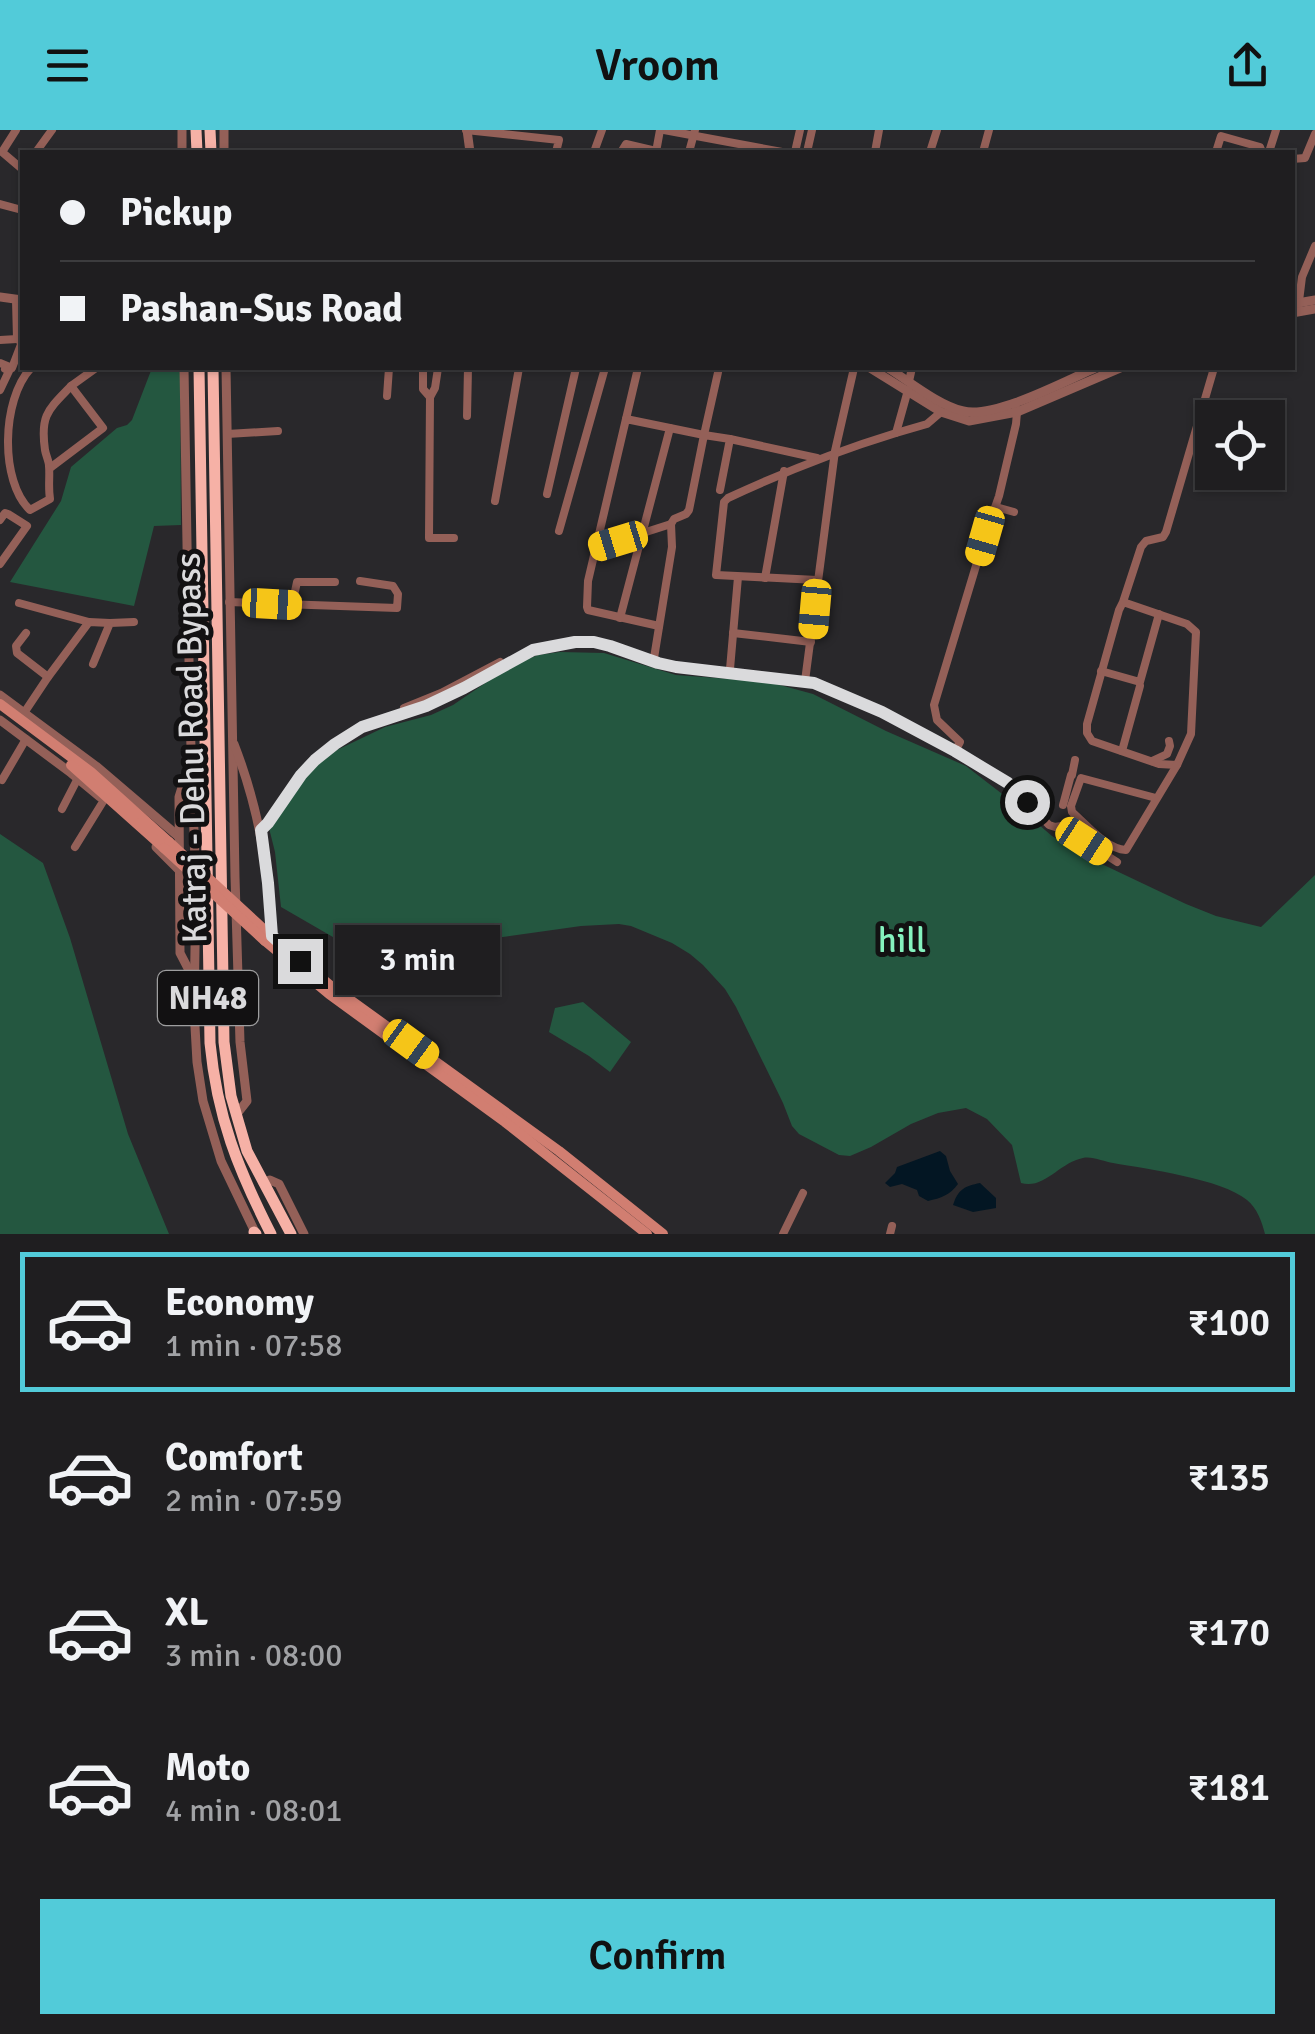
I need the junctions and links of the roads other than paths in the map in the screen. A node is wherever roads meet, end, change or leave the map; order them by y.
1 (16, 130) edge
2 (467, 130) edge
3 (662, 130) edge
4 (1216, 130) edge
5 (694, 133) edge
6 (1315, 134) edge
7 (556, 150) edge
8 (622, 150) edge
9 (648, 150) edge
10 (773, 150) edge
11 (1217, 150) edge
12 (1266, 150) edge
13 (1266, 150) edge
14 (1295, 159) edge
15 (20, 166) edge
16 (1315, 246) edge
17 (0, 297) edge
18 (19, 300) edge
19 (1315, 300) edge
20 (1295, 308) edge
21 (1315, 309) edge
22 (17, 339) junction
23 (0, 340) edge
24 (20, 341) edge
25 (20, 347) edge
26 (0, 365) edge
27 (29, 370) edge
28 (93, 370) edge
29 (184, 370) edge
30 (199, 370) edge
31 (213, 370) edge
32 (226, 370) edge
33 (388, 370) edge
34 (424, 370) edge
35 (438, 370) edge
36 (468, 370) edge
37 (519, 370) edge
38 (576, 370) edge
39 (604, 370) edge
40 (638, 370) edge
41 (719, 370) edge
42 (854, 370) edge
43 (874, 370) edge
44 (890, 370) edge
45 (912, 370) edge
46 (1091, 370) edge
47 (1115, 370) edge
48 (1213, 370) edge
49 (71, 386) junction
50 (908, 386) junction
51 (0, 390) edge
52 (387, 396) dead end
53 (430, 397) junction
54 (1016, 408) junction
55 (941, 412) junction
56 (467, 416) dead end
57 (626, 419) junction
58 (670, 428) junction
59 (278, 431) dead end
60 (227, 434) junction
61 (896, 434) junction
62 (704, 435) junction
63 (730, 439) junction
64 (835, 451) junction
65 (817, 458) junction
66 (50, 468) junction
67 (784, 471) junction
68 (720, 490) dead end
69 (547, 494) dead end
70 (496, 501) dead end
71 (996, 508) junction
72 (1014, 512) dead end
73 (0, 520) edge
74 (670, 524) junction
75 (559, 531) dead end
76 (642, 534) junction
77 (454, 538) dead end
78 (596, 548) junction
79 (0, 564) edge
80 (738, 577) junction
81 (764, 578) junction
82 (817, 580) junction
83 (360, 581) dead end
84 (335, 582) dead end
85 (229, 602) junction
86 (1124, 602) junction
87 (19, 603) dead end
88 (292, 605) junction
89 (1159, 614) junction
90 (620, 618) junction
91 (89, 622) junction
92 (134, 622) dead end
93 (110, 623) junction
94 (659, 626) junction
95 (26, 633) dead end
96 (733, 633) junction
97 (811, 642) junction
98 (654, 658) junction
99 (93, 664) dead end
100 (730, 670) junction
101 (1102, 671) junction
102 (48, 677) junction
103 (804, 681) junction
104 (1140, 686) dead end
105 (0, 695) edge
106 (0, 708) edge
107 (24, 714) junction
108 (224, 714) junction
109 (393, 717) junction
110 (0, 720) edge
111 (232, 736) junction
112 (26, 739) junction
113 (1170, 741) dead end
114 (955, 751) junction
115 (1122, 752) junction
116 (195, 754) junction
117 (1075, 760) dead end
118 (1152, 761) junction
119 (1177, 765) junction
120 (1076, 776) junction
121 (78, 778) junction
122 (2, 780) edge
123 (1156, 798) junction
124 (104, 800) junction
125 (1062, 805) dead end
126 (62, 808) dead end
127 (261, 830) junction
128 (166, 843) junction
129 (75, 847) dead end
130 (1116, 862) dead end
131 (178, 870) junction
132 (269, 937) junction
133 (194, 981) junction
134 (236, 1114) junction
135 (558, 1152) junction
136 (263, 1183) junction
137 (803, 1194) dead end
138 (255, 1233) edge
139 (271, 1234) edge
140 (290, 1234) edge
141 (304, 1234) edge
142 (647, 1234) edge
143 (663, 1234) edge
144 (784, 1234) edge

1 - 15 street
2 - 7 street
3 - 5 street
4 - 12 street
5 - 10 street
6 - 14 street
8 - 9 street
11 - 13 street
16 - 20 street
17 - 18 street
18 - 22 street
19 - 20 street
20 - 21 street
22 - 23 street
22 - 24 street
25 - 26 street
26 - 51 street
27 - 66 street
28 - 49 street
29 - 116 street
30 - 116 highway, Katraj - Dehu Road Bypass / NH48
31 - 108 highway, Katraj - Dehu Road Bypass / NH48
32 - 60 street
33 - 52 street
34 - 53 street
35 - 53 street
36 - 56 street
37 - 70 street
38 - 69 street
39 - 75 street
40 - 57 street
41 - 62 street
42 - 64 street
43 - 50 street
44 - 50 street
45 - 50 street
46 - 54 street
47 - 54 street
48 - 86 street
49 - 66 street
49 - 66 street
50 - 54 street
50 - 55 street
50 - 61 street
53 - 77 street
54 - 55 street
54 - 71 street
55 - 61 street
57 - 58 street
57 - 78 street
58 - 62 street
58 - 76 street
59 - 60 street
60 - 85 street
61 - 64 street
62 - 63 street
62 - 74 street
63 - 65 street
63 - 68 street
64 - 65 street
64 - 82 street
65 - 67 street
67 - 80 street
67 - 81 street
71 - 72 street
71 - 114 street
73 - 79 street
74 - 76 street
74 - 94 street
76 - 78 street
76 - 90 street
78 - 90 street
80 - 81 street
80 - 96 street
81 - 82 street
82 - 97 street
83 - 88 street
84 - 88 street
85 - 88 street
85 - 108 street
86 - 89 street
86 - 101 street
87 - 91 street
89 - 101 street
89 - 119 street
90 - 94 street
91 - 93 street
91 - 102 street
92 - 93 street
93 - 99 street
94 - 98 street
95 - 102 street
96 - 97 street
96 - 100 street
97 - 103 street
98 - 100 street
98 - 109 street
100 - 103 street
101 - 115 street
102 - 107 street
103 - 109 street
103 - 114 street
104 - 115 street
105 - 107 street
106 - 128 main road
107 - 128 street
108 - 111 street
108 - 134 highway, Katraj - Dehu Road Bypass / NH48
109 - 127 street
110 - 112 street
111 - 127 street
111 - 134 street
112 - 121 street
112 - 122 street
113 - 118 street
114 - 130 street
115 - 118 street
116 - 128 street
116 - 133 street
116 - 139 highway, Katraj - Dehu Road Bypass / NH48
117 - 120 street
118 - 119 street
119 - 123 street
120 - 123 street
120 - 123 street
120 - 125 street
121 - 124 street
121 - 126 street
124 - 128 street
124 - 129 street
127 - 132 street
128 - 131 street
128 - 131 street
128 - 132 main road, bridge
131 - 133 street
132 - 135 main road
133 - 138 street
134 - 136 highway, Katraj - Dehu Road Bypass / NH48
135 - 142 main road
135 - 143 main road
136 - 140 highway, Katraj - Dehu Road Bypass / NH48
136 - 141 street
137 - 144 street

